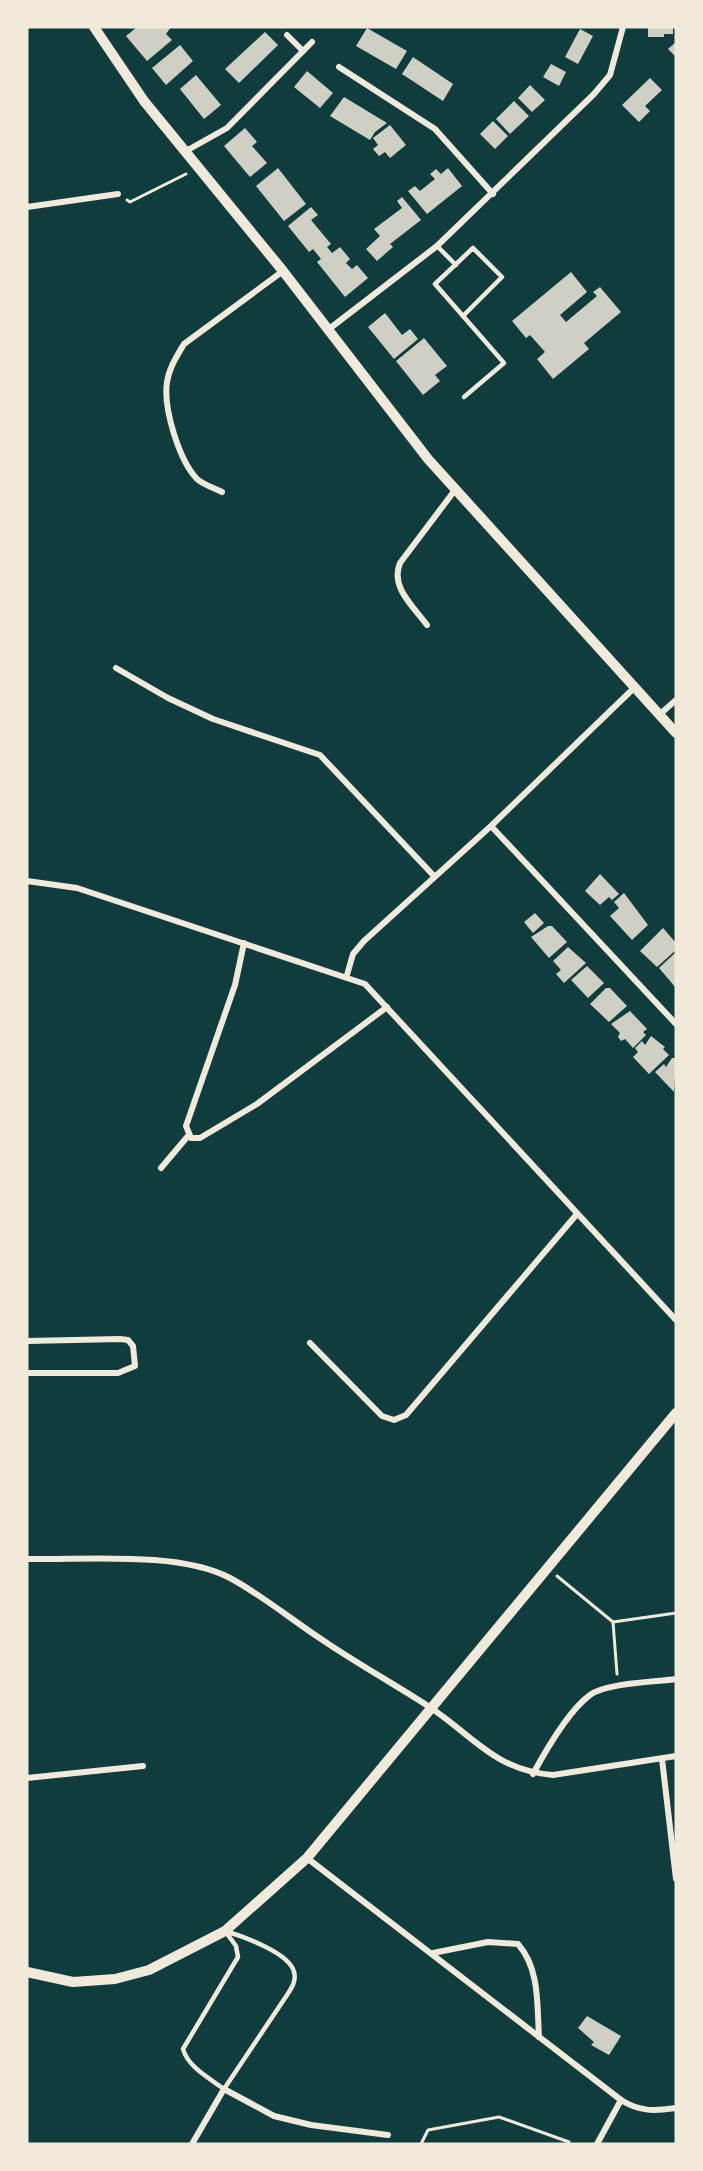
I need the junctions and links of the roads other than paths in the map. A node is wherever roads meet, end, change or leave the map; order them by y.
1 (94, 27) edge
2 (623, 27) edge
3 (287, 35) dead end
4 (312, 42) dead end
5 (303, 51) junction
6 (339, 67) dead end
7 (186, 152) junction
8 (118, 194) road end
9 (492, 194) junction
10 (27, 207) edge
11 (437, 246) junction
12 (456, 265) junction
13 (283, 271) junction
14 (463, 316) junction
15 (329, 329) junction
16 (464, 397) dead end
17 (455, 490) junction
18 (222, 492) dead end
19 (427, 625) dead end
20 (116, 668) dead end
21 (634, 688) junction
22 (676, 700) edge
23 (659, 715) junction
24 (676, 733) edge
25 (491, 826) junction
26 (434, 876) junction
27 (27, 881) edge
28 (244, 943) junction
29 (347, 975) junction
30 (387, 1007) junction
31 (676, 1024) edge
32 (188, 1136) junction
33 (161, 1168) dead end
34 (577, 1214) junction
35 (676, 1320) edge
36 (27, 1341) edge
37 (310, 1343) dead end
38 (27, 1373) edge
39 (676, 1413) edge
40 (27, 1559) edge
41 (676, 1679) edge
42 (430, 1707) junction
43 (676, 1756) edge
44 (662, 1759) junction
45 (143, 1766) dead end
46 (533, 1774) junction
47 (27, 1778) edge
48 (307, 1858) junction
49 (676, 1879) edge
50 (225, 1931) junction
51 (433, 1953) junction
52 (27, 1972) edge
53 (539, 2037) junction
54 (224, 2088) junction
55 (621, 2100) junction
56 (676, 2108) edge
57 (388, 2135) dead end
58 (192, 2144) edge
59 (597, 2144) edge

1 - 7 street
2 - 9 street
3 - 5 street
4 - 5 street
5 - 7 street
6 - 9 street
7 - 13 street
8 - 10 street
9 - 11 street
11 - 12 lane
11 - 15 street
12 - 14 lane
12 - 14 lane
13 - 15 street
13 - 18 street
14 - 16 lane
15 - 17 street
17 - 19 street
17 - 21 street
20 - 26 street
21 - 23 street
21 - 25 street
22 - 23 street
23 - 24 street
25 - 26 street
25 - 31 street
26 - 29 street
27 - 28 street
28 - 29 street
28 - 32 street
29 - 30 street
30 - 32 street
30 - 34 street
32 - 33 street
34 - 35 street
34 - 37 street
36 - 38 street
39 - 42 street
40 - 42 street
41 - 46 street
42 - 46 street
42 - 48 street
43 - 44 street
44 - 46 street
44 - 49 street
45 - 47 street
48 - 50 street
48 - 51 street
50 - 52 street
50 - 54 lane
50 - 54 lane
51 - 53 street
51 - 53 street
53 - 55 street
54 - 57 street
54 - 58 street
55 - 56 street
55 - 59 street

